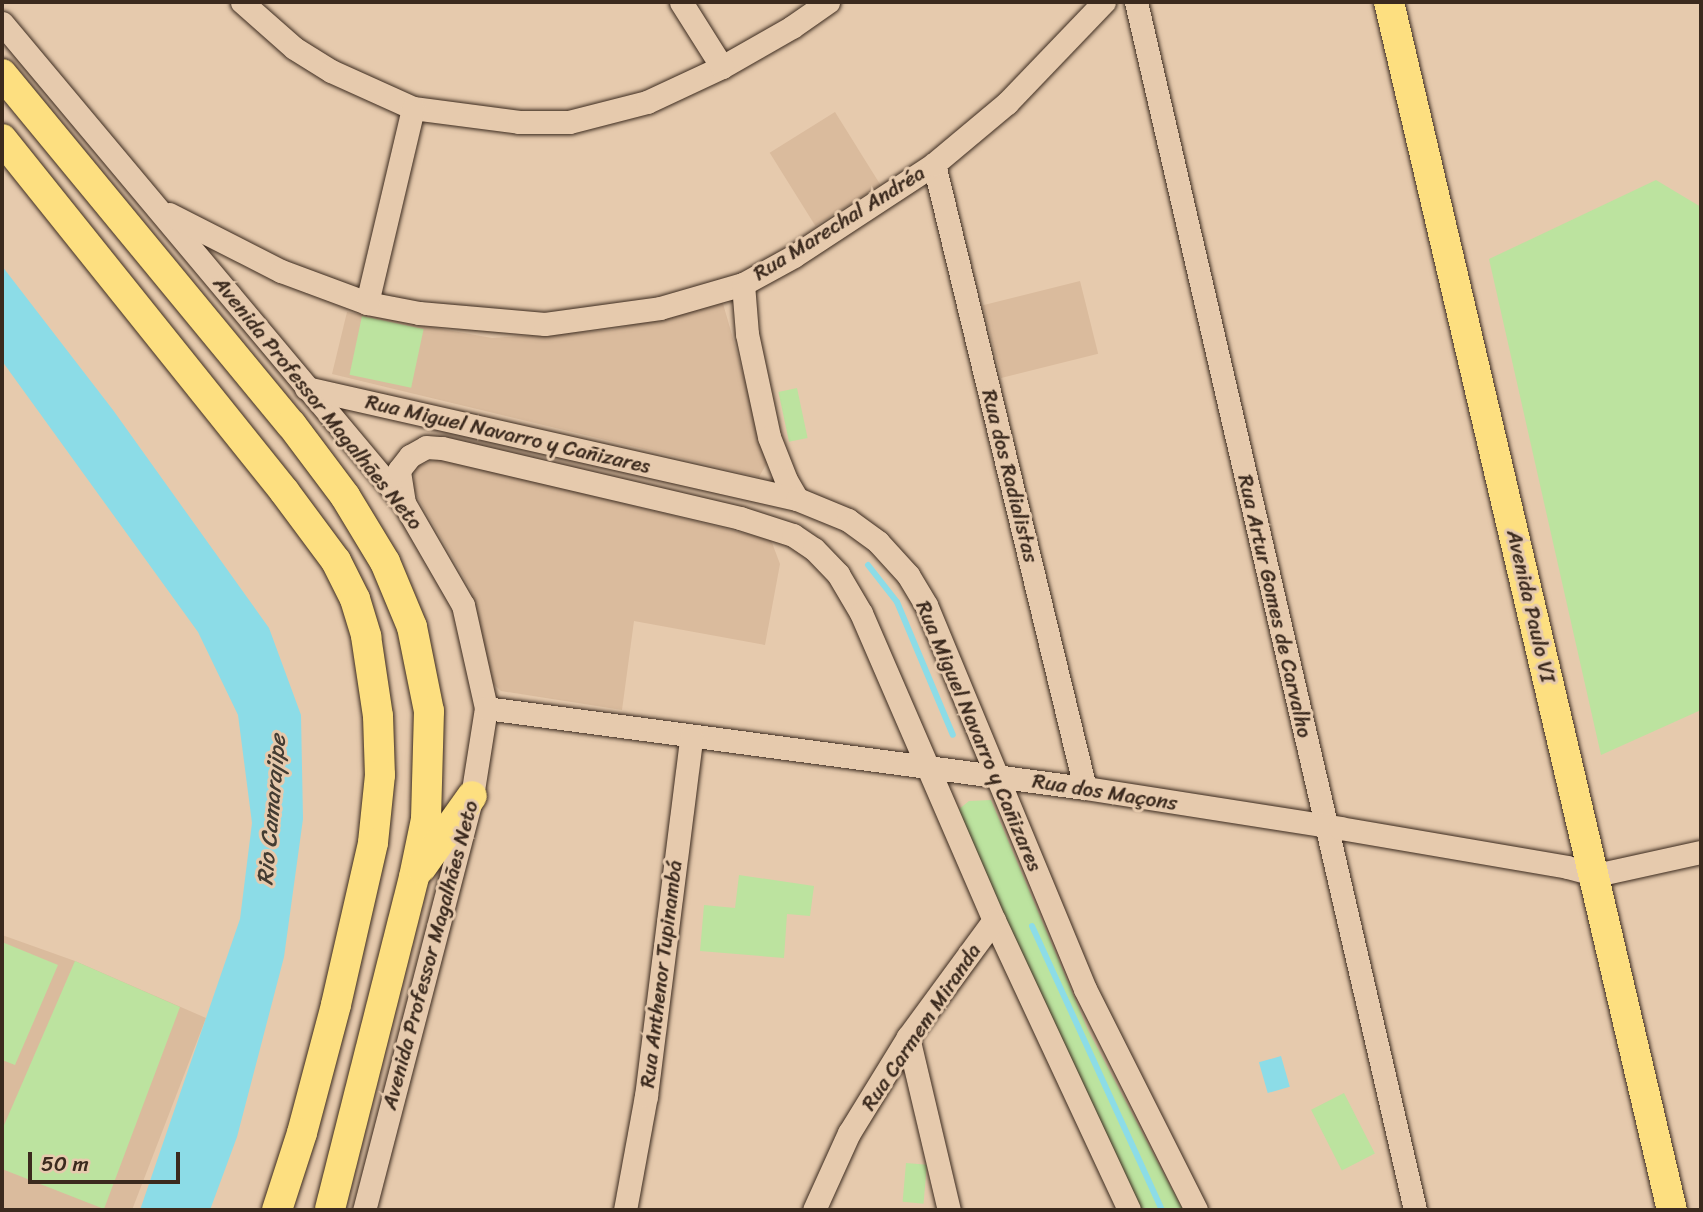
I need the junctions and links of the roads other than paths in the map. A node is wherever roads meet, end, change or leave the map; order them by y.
1 (242, 2) edge
2 (681, 2) edge
3 (828, 2) edge
4 (1104, 2) edge
5 (1136, 2) edge
6 (1389, 2) edge
7 (2, 23) edge
8 (722, 67) junction
9 (2, 74) edge
10 (413, 108) junction
11 (2, 139) edge
12 (934, 164) junction
13 (158, 209) junction
14 (743, 284) junction
15 (367, 303) junction
16 (306, 387) junction
17 (797, 499) junction
18 (404, 503) junction
19 (486, 708) junction
20 (691, 738) junction
21 (926, 768) junction
22 (999, 776) junction
23 (1085, 788) junction
24 (472, 796) junction
25 (1326, 826) junction
26 (1701, 852) edge
27 (1596, 875) junction
28 (414, 877) junction
29 (994, 920) junction
30 (908, 1037) junction
31 (277, 1210) edge
32 (330, 1210) edge
33 (363, 1210) edge
34 (625, 1210) edge
35 (814, 1210) edge
36 (949, 1210) edge
37 (1129, 1210) edge
38 (1196, 1210) edge
39 (1415, 1210) edge
40 (1672, 1210) edge

1 - 10 street
2 - 8 street
3 - 8 street
4 - 12 street, Rua Marechal Andréa
5 - 25 street, Rua Artur Gomes de Carvalho
6 - 27 main road, Avenida Paulo VI
7 - 13 street, Avenida Professor Magalhães Neto
8 - 10 street
9 - 28 main road, Avenida Professor Magalhães Neto
10 - 15 street
11 - 31 main road
12 - 14 street, Rua Marechal Andréa
12 - 23 street, Rua dos Radialistas
13 - 15 street, Rua Marechal Andréa
13 - 16 street, Avenida Professor Magalhães Neto
14 - 15 street, Rua Marechal Andréa
14 - 17 street
16 - 17 street, Rua Miguel Navarro y Cañizares
16 - 18 street, Avenida Professor Magalhães Neto
17 - 22 street, Rua Miguel Navarro y Cañizares
18 - 19 street, Avenida Professor Magalhães Neto
18 - 21 street, Rua Miguel Navarro y Cañizares
19 - 20 street, Rua dos Maçons
19 - 24 street, Avenida Professor Magalhães Neto
20 - 21 street, Rua dos Maçons
20 - 34 street, Rua Anthenor Tupinambá
21 - 22 street, Rua dos Maçons
21 - 29 street, Rua Miguel Navarro y Cañizares
22 - 23 street, Rua dos Maçons
22 - 38 street, Rua Miguel Navarro y Cañizares
23 - 25 street, Rua dos Maçons
24 - 28 main road
24 - 33 street, Avenida Professor Magalhães Neto
25 - 27 street, Rua dos Maçons
25 - 39 street, Rua Artur Gomes de Carvalho
26 - 27 street
27 - 40 main road, Avenida Paulo VI
28 - 32 main road, Avenida Professor Magalhães Neto
29 - 30 street, Rua Carmem Miranda
29 - 37 street, Rua Miguel Navarro y Cañizares
30 - 35 street, Rua Carmem Miranda
30 - 36 street

